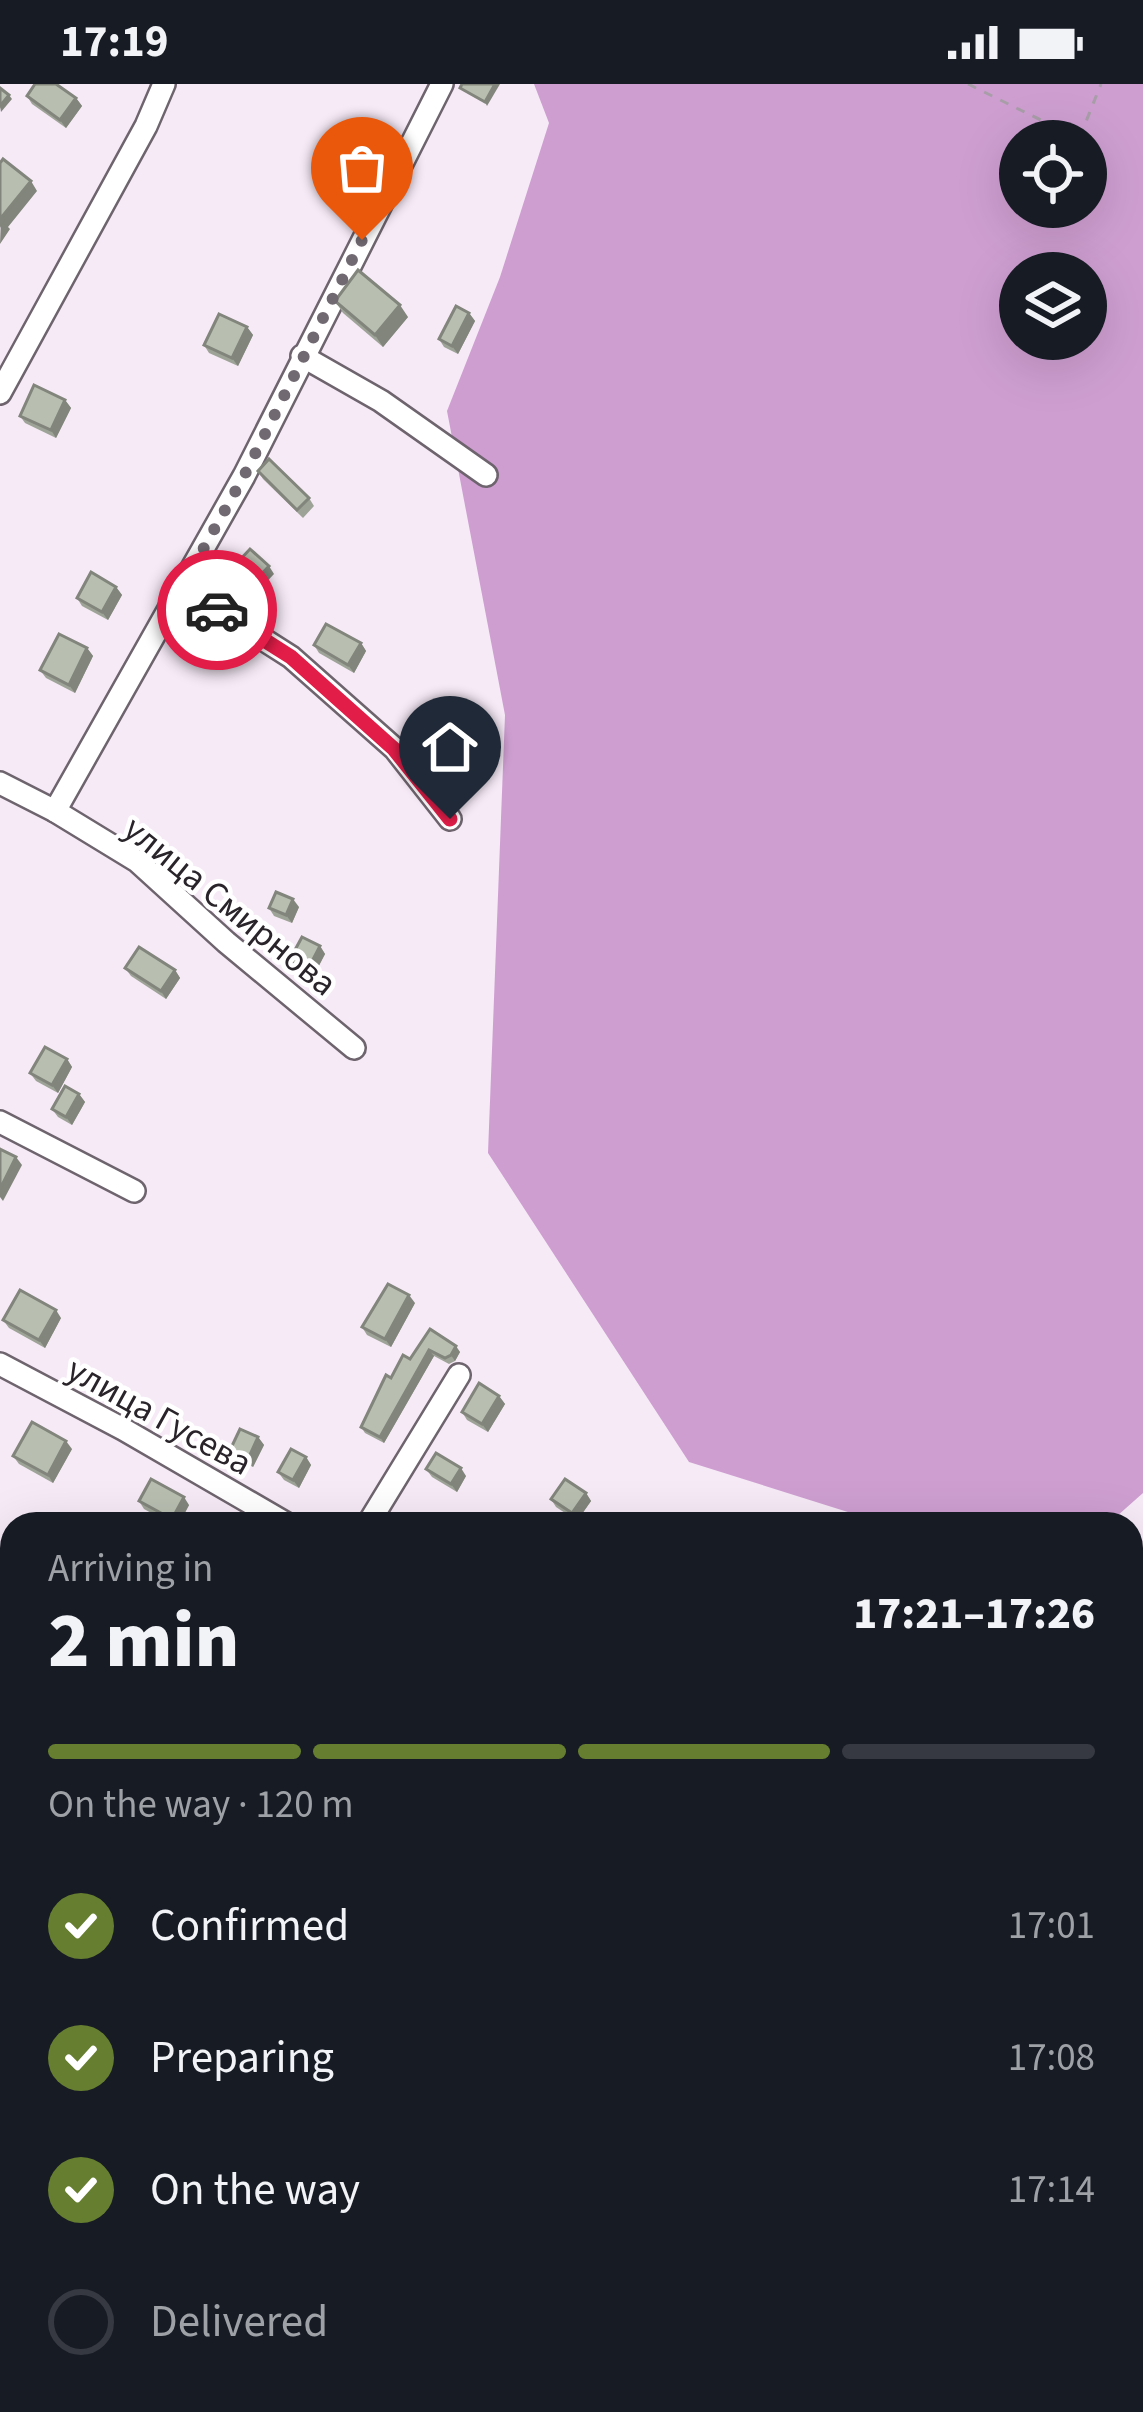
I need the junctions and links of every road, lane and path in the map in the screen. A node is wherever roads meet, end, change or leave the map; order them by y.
1 (164, 84) edge
2 (442, 84) edge
3 (968, 84) edge
4 (1101, 84) edge
5 (302, 356) junction
6 (0, 393) edge
7 (485, 475) dead end
8 (182, 587) junction
9 (0, 783) edge
10 (55, 812) junction
11 (450, 819) dead end
12 (354, 1048) dead end
13 (0, 1122) edge
14 (134, 1191) dead end
15 (0, 1364) edge
16 (459, 1375) dead end
17 (265, 1512) edge
18 (375, 1512) edge

1 - 6 street
2 - 5 street
3 - 4 path
5 - 7 street
5 - 8 street
8 - 10 street
8 - 11 street
9 - 10 street, улица Смирнова
10 - 12 street, улица Смирнова
13 - 14 street
15 - 17 street, улица Гусева
16 - 18 street

